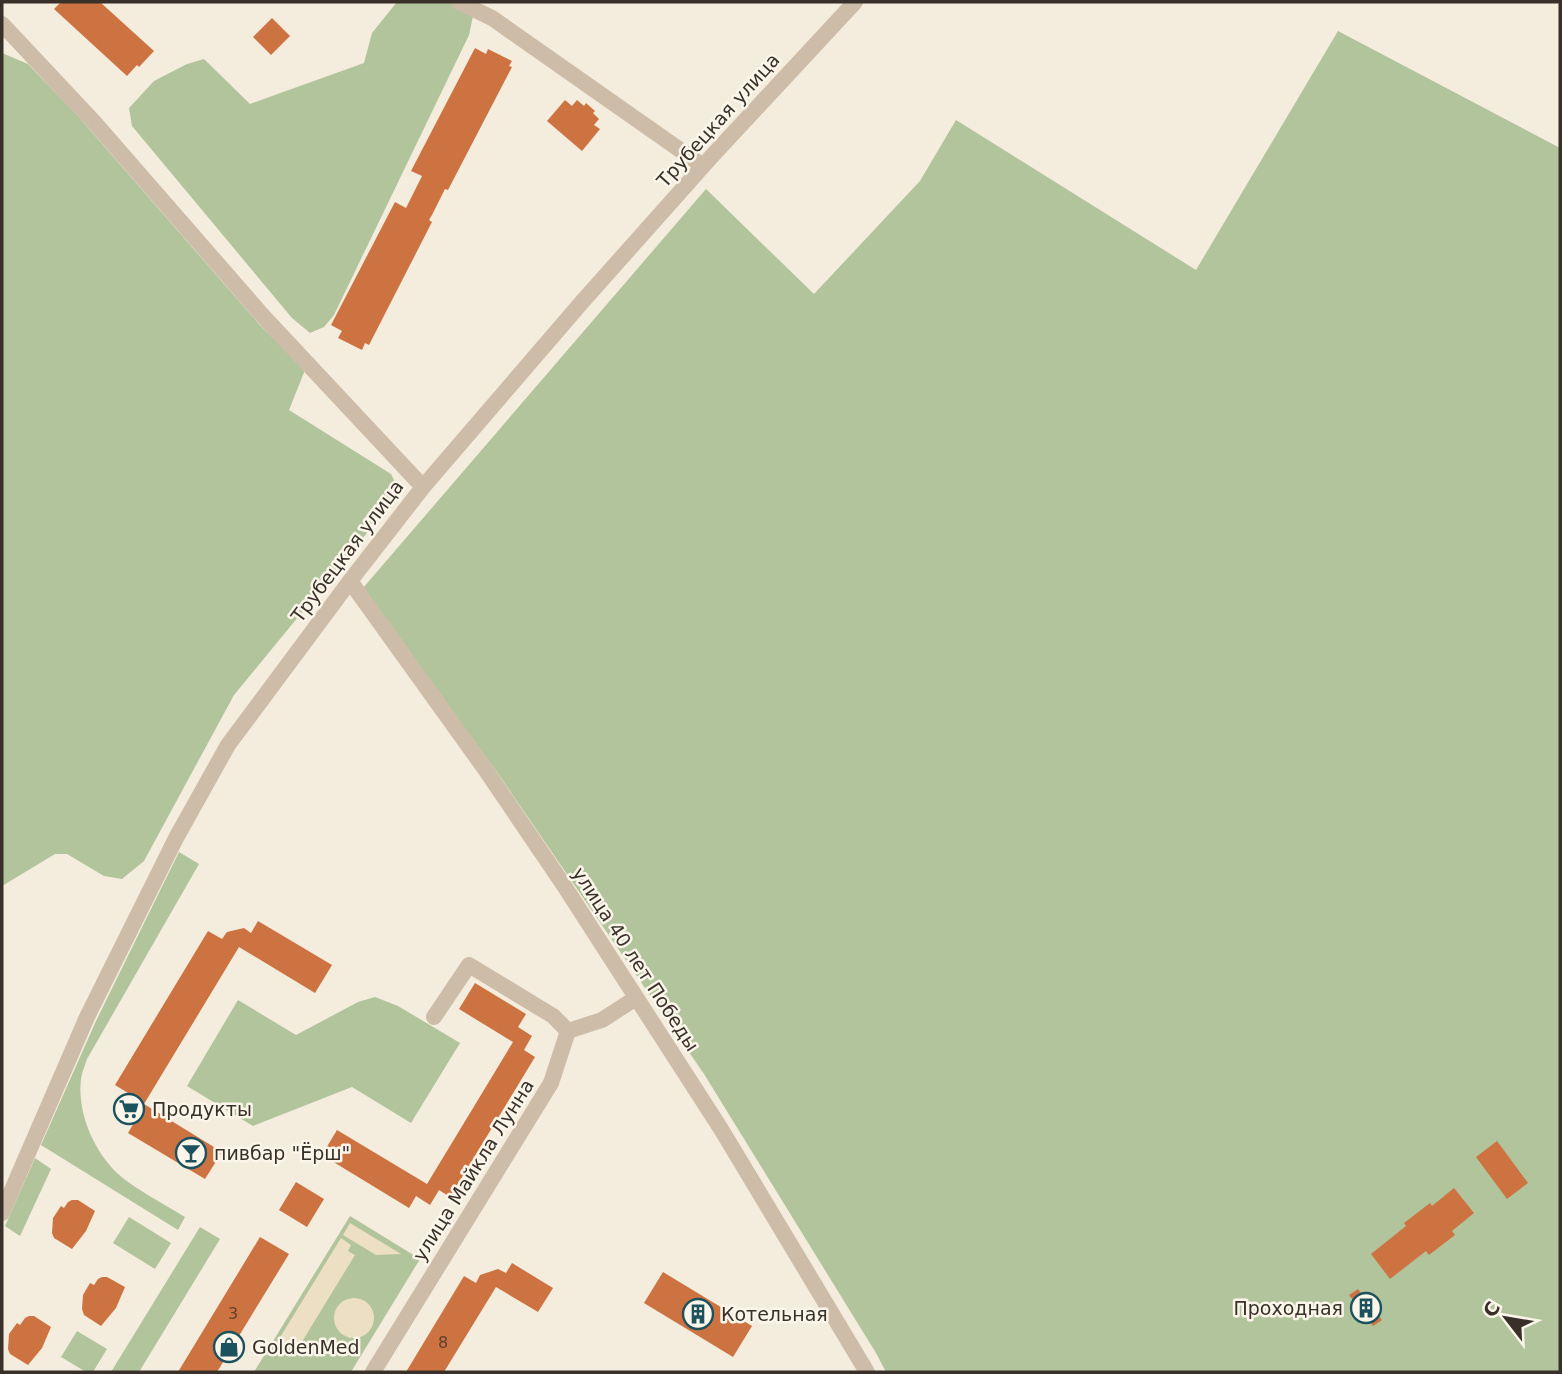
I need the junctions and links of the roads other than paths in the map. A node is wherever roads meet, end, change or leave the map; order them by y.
1 (459, 2) edge
2 (855, 2) edge
3 (2, 24) edge
4 (703, 166) junction
5 (423, 487) junction
6 (350, 581) junction
7 (636, 998) junction
8 (434, 1017) dead end
9 (568, 1031) junction
10 (2, 1213) edge
11 (373, 1372) edge
12 (867, 1372) edge

1 - 4 street
2 - 4 street, Трубецкая улица
3 - 5 street
4 - 5 street, Трубецкая улица
5 - 6 street, Трубецкая улица
6 - 7 street, улица 40 лет Победы
6 - 10 street, Трубецкая улица
7 - 9 street
7 - 12 street, улица 40 лет Победы
8 - 9 street
9 - 11 street, улица Майкла Лунна

